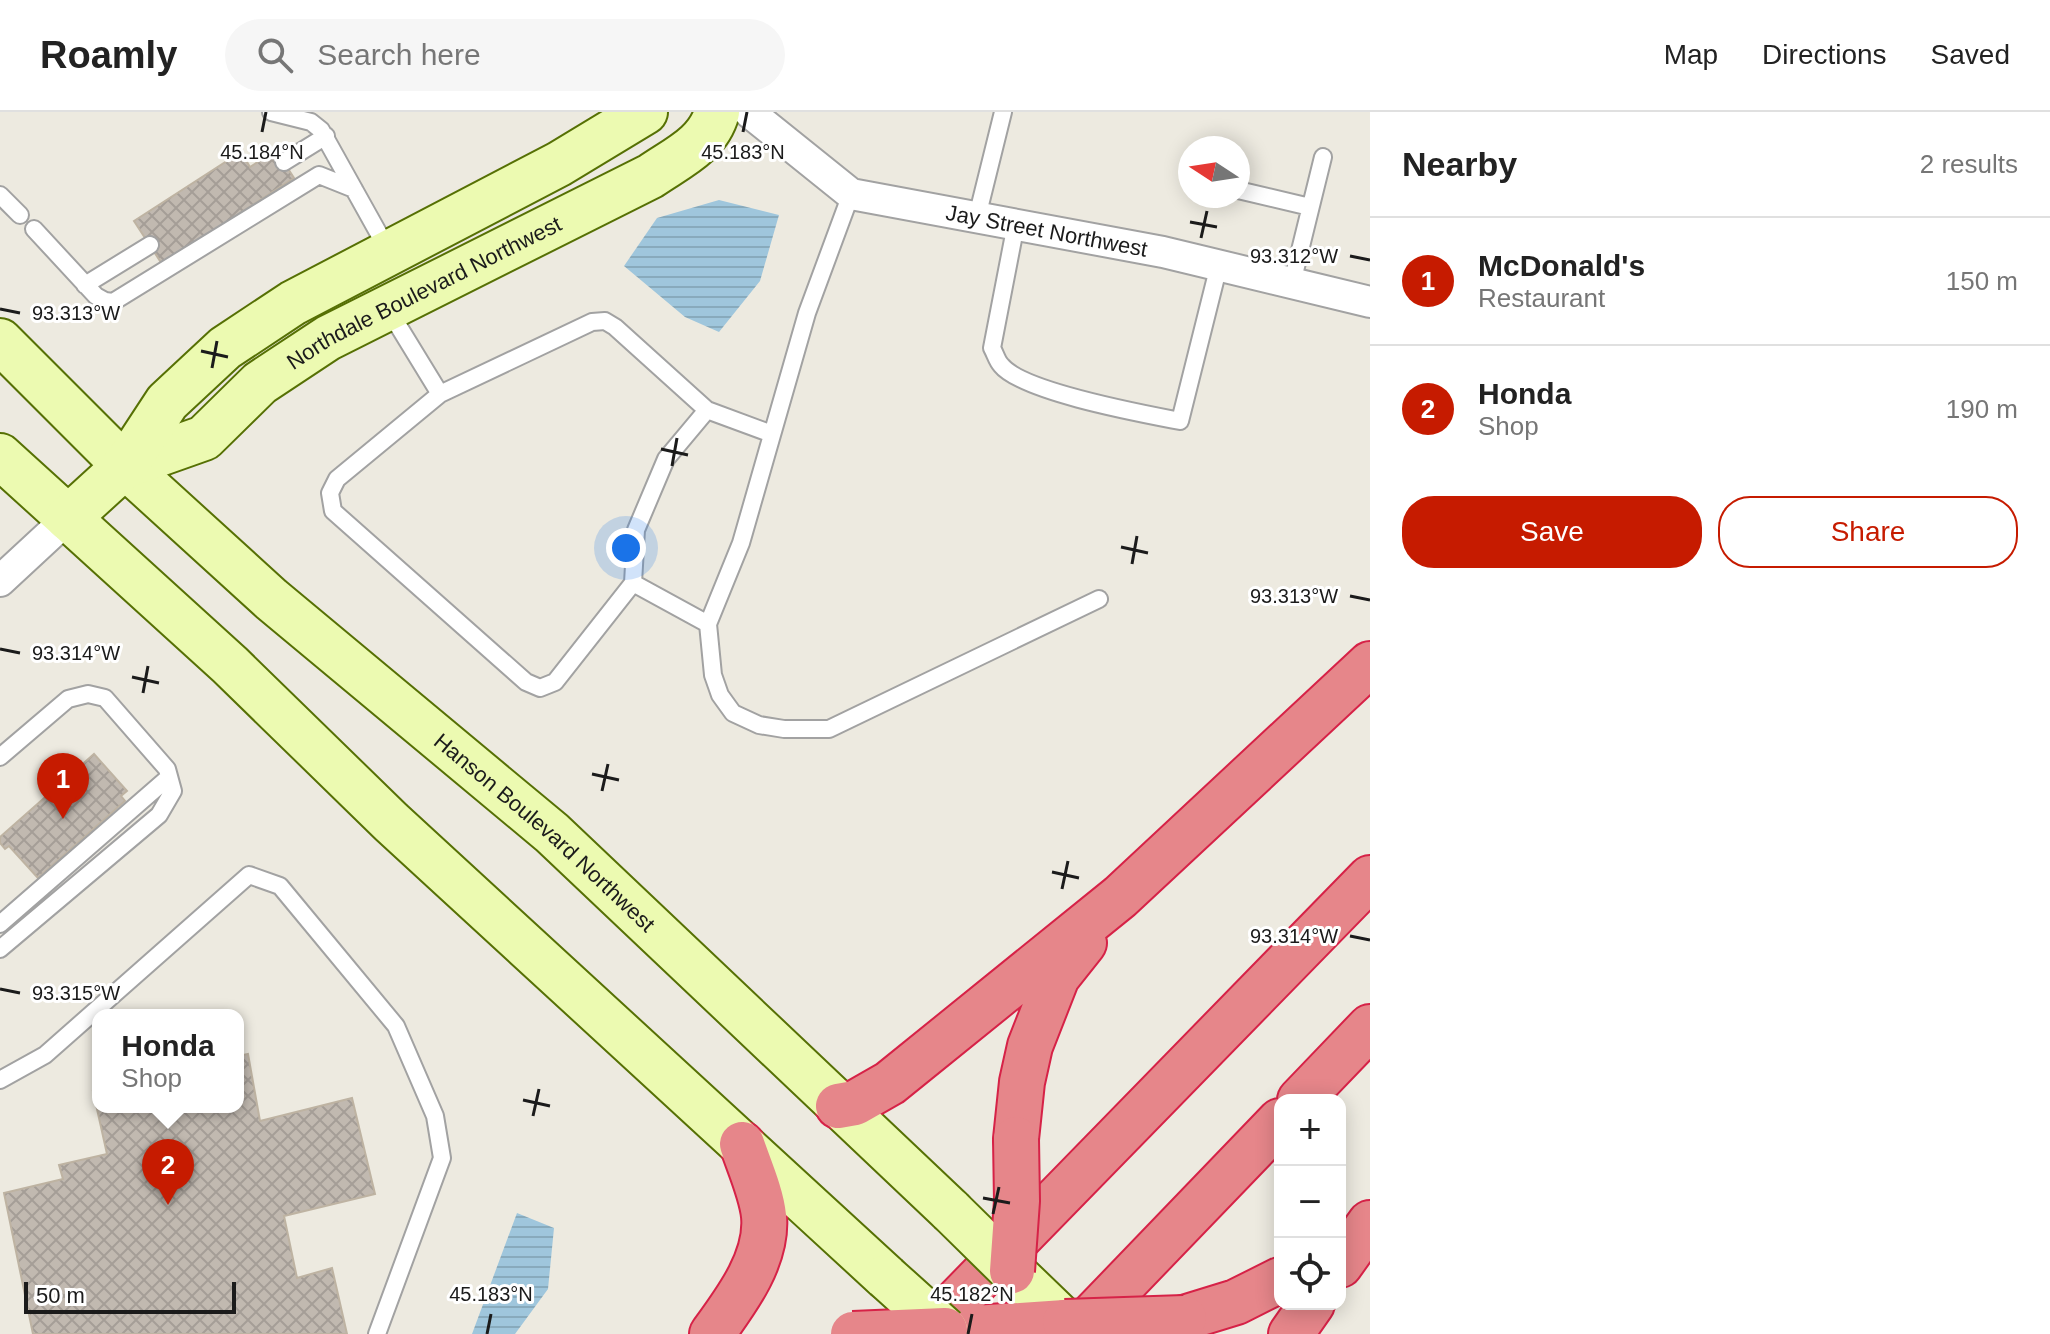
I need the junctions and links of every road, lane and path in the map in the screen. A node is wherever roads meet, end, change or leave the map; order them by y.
1 (271, 112) edge
2 (645, 112) edge
3 (717, 112) edge
4 (749, 112) edge
5 (1003, 112) edge
6 (326, 136) junction
7 (304, 150) junction
8 (1323, 157) dead end
9 (284, 162) dead end
10 (319, 175) junction
11 (354, 189) junction
12 (1250, 193) edge
13 (851, 194) junction
14 (0, 195) edge
15 (1310, 207) junction
16 (20, 215) dead end
17 (977, 217) junction
18 (1016, 224) junction
19 (34, 229) dead end
20 (150, 245) dead end
21 (389, 253) junction
22 (1219, 265) junction
23 (1292, 283) junction
24 (85, 285) junction
25 (1370, 302) edge
26 (387, 308) junction
27 (0, 341) edge
28 (440, 394) junction
29 (707, 410) junction
30 (772, 434) junction
31 (0, 456) edge
32 (125, 466) junction
33 (68, 518) junction
34 (0, 581) edge
35 (633, 583) junction
36 (1099, 599) dead end
37 (708, 624) junction
38 (1370, 664) edge
39 (0, 757) edge
40 (169, 777) junction
41 (1370, 878) edge
42 (1120, 897) junction
43 (2, 921) edge
44 (0, 949) edge
45 (97, 1009) edge
46 (92, 1014) edge
47 (1370, 1027) edge
48 (0, 1080) edge
49 (1306, 1094) edge
50 (838, 1106) junction
51 (1274, 1127) edge
52 (742, 1144) junction
53 (1370, 1211) edge
54 (1370, 1223) edge
55 (1341, 1238) edge
56 (1346, 1257) edge
57 (1012, 1271) junction
58 (1274, 1283) edge
59 (1308, 1310) edge
60 (1073, 1330) edge
61 (1006, 1331) edge
62 (940, 1333) edge
63 (377, 1334) edge
64 (712, 1334) edge
65 (853, 1334) edge
66 (1291, 1334) edge

1 - 6 lane
2 - 21 main road, Northdale Boulevard Northwest
3 - 26 main road, Northdale Boulevard Northwest
4 - 13 street, Jay Street Northwest
5 - 17 lane
6 - 7 lane
6 - 11 lane
7 - 9 lane
7 - 10 lane
8 - 15 lane
10 - 11 lane
10 - 24 lane
11 - 21 lane
12 - 15 lane
13 - 17 street, Jay Street Northwest
13 - 30 lane
14 - 16 lane
15 - 23 lane
17 - 18 street, Jay Street Northwest
18 - 22 street, Jay Street Northwest
18 - 22 lane
19 - 24 lane
20 - 24 lane
21 - 32 main road, Northdale Boulevard Northwest
22 - 23 street, Jay Street Northwest
23 - 25 street, Jay Street Northwest
26 - 28 lane
26 - 32 main road, Northdale Boulevard Northwest
27 - 32 main road, Hanson Boulevard Northwest
28 - 29 lane
28 - 35 lane
29 - 30 lane
29 - 35 lane
30 - 37 lane
31 - 33 main road
32 - 33 main road, Northdale Boulevard Northwest
32 - 50 main road, Hanson Boulevard Northwest
33 - 34 street
33 - 52 main road
35 - 37 lane
36 - 37 lane
38 - 42 highway
39 - 40 lane
40 - 43 lane
40 - 44 lane
41 - 62 highway
42 - 50 highway
42 - 57 highway, bridge
45 - 63 lane
46 - 48 lane
47 - 49 highway
50 - 57 main road, Hanson Boulevard Northwest, bridge
51 - 60 highway
52 - 62 main road, bridge
52 - 64 highway
53 - 55 highway
54 - 56 highway
57 - 60 main road, Hanson Boulevard Northwest
57 - 61 highway
58 - 60 highway, bridge
59 - 66 highway
60 - 61 highway
61 - 62 highway
62 - 65 highway, bridge

